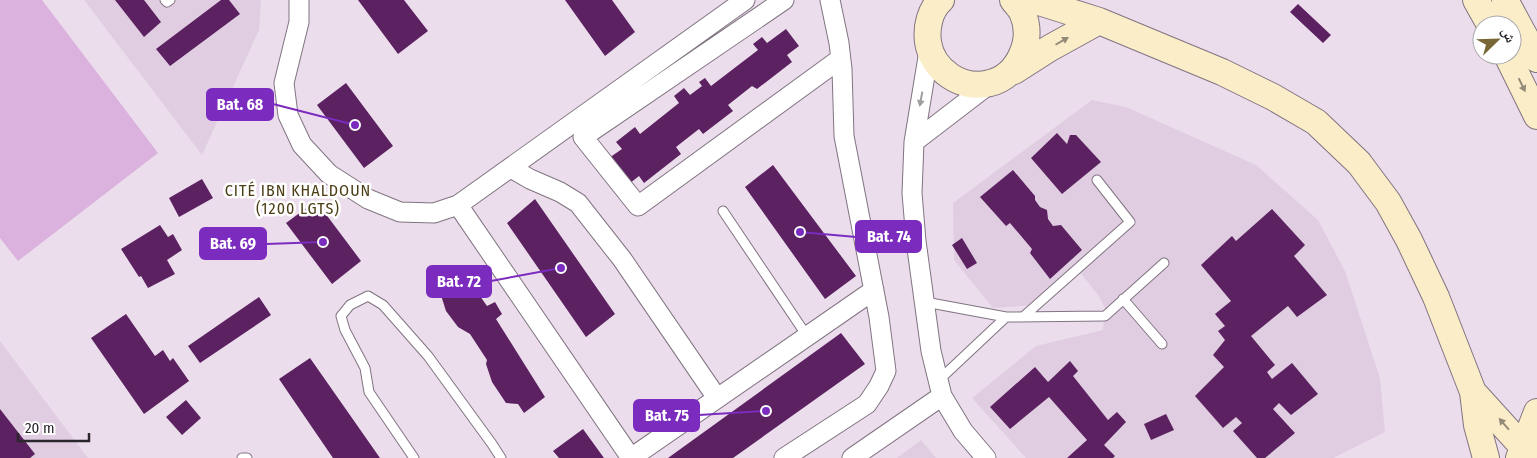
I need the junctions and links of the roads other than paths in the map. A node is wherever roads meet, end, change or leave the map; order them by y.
1 (165, 0) edge
2 (170, 0) edge
3 (298, 0) edge
4 (745, 0) edge
5 (784, 0) edge
6 (830, 0) edge
7 (1013, 0) edge
8 (1033, 0) edge
9 (1476, 0) edge
10 (1505, 0) edge
11 (932, 6) edge
12 (1484, 15) edge
13 (1099, 21) junction
14 (930, 51) junction
15 (840, 59) junction
16 (1537, 59) edge
17 (1512, 65) edge
18 (998, 79) junction
19 (1537, 116) edge
20 (914, 142) junction
21 (511, 168) junction
22 (1097, 180) dead end
23 (458, 205) junction
24 (723, 211) dead end
25 (1164, 263) dead end
26 (874, 290) junction
27 (1124, 299) junction
28 (925, 302) junction
29 (1006, 317) junction
30 (1023, 317) junction
31 (807, 336) junction
32 (1162, 344) dead end
33 (940, 388) junction
34 (1473, 392) junction
35 (717, 398) junction
36 (1537, 412) edge
37 (1477, 425) junction
38 (1525, 454) edge
39 (242, 458) edge
40 (247, 458) edge
41 (414, 458) edge
42 (501, 458) edge
43 (631, 458) edge
44 (784, 458) edge
45 (852, 458) edge
46 (986, 458) edge
47 (1479, 458) edge
48 (1486, 458) edge

1 - 2 lane
3 - 23 street
4 - 21 street
5 - 15 street
6 - 15 street
7 - 18 street
8 - 13 street
9 - 12 street
10 - 16 street
11 - 14 street
18 -> 13 street
13 - 34 street
14 - 18 street
14 -> 20 street
15 - 26 street
17 -> 19 street
18 - 20 street
20 - 28 street
21 - 23 street
21 - 35 street
22 - 30 lane
23 - 43 street
24 - 31 lane
25 - 27 lane
26 - 31 street
26 - 44 street
27 - 30 lane
27 - 32 lane
28 - 29 lane
28 - 33 street
29 - 30 lane
29 - 33 lane
31 - 35 street
33 - 45 street
33 - 46 street
34 - 37 street
38 -> 34 street
35 - 43 street
36 - 38 street
37 - 47 street
37 - 48 street
39 - 40 lane
41 - 42 lane

